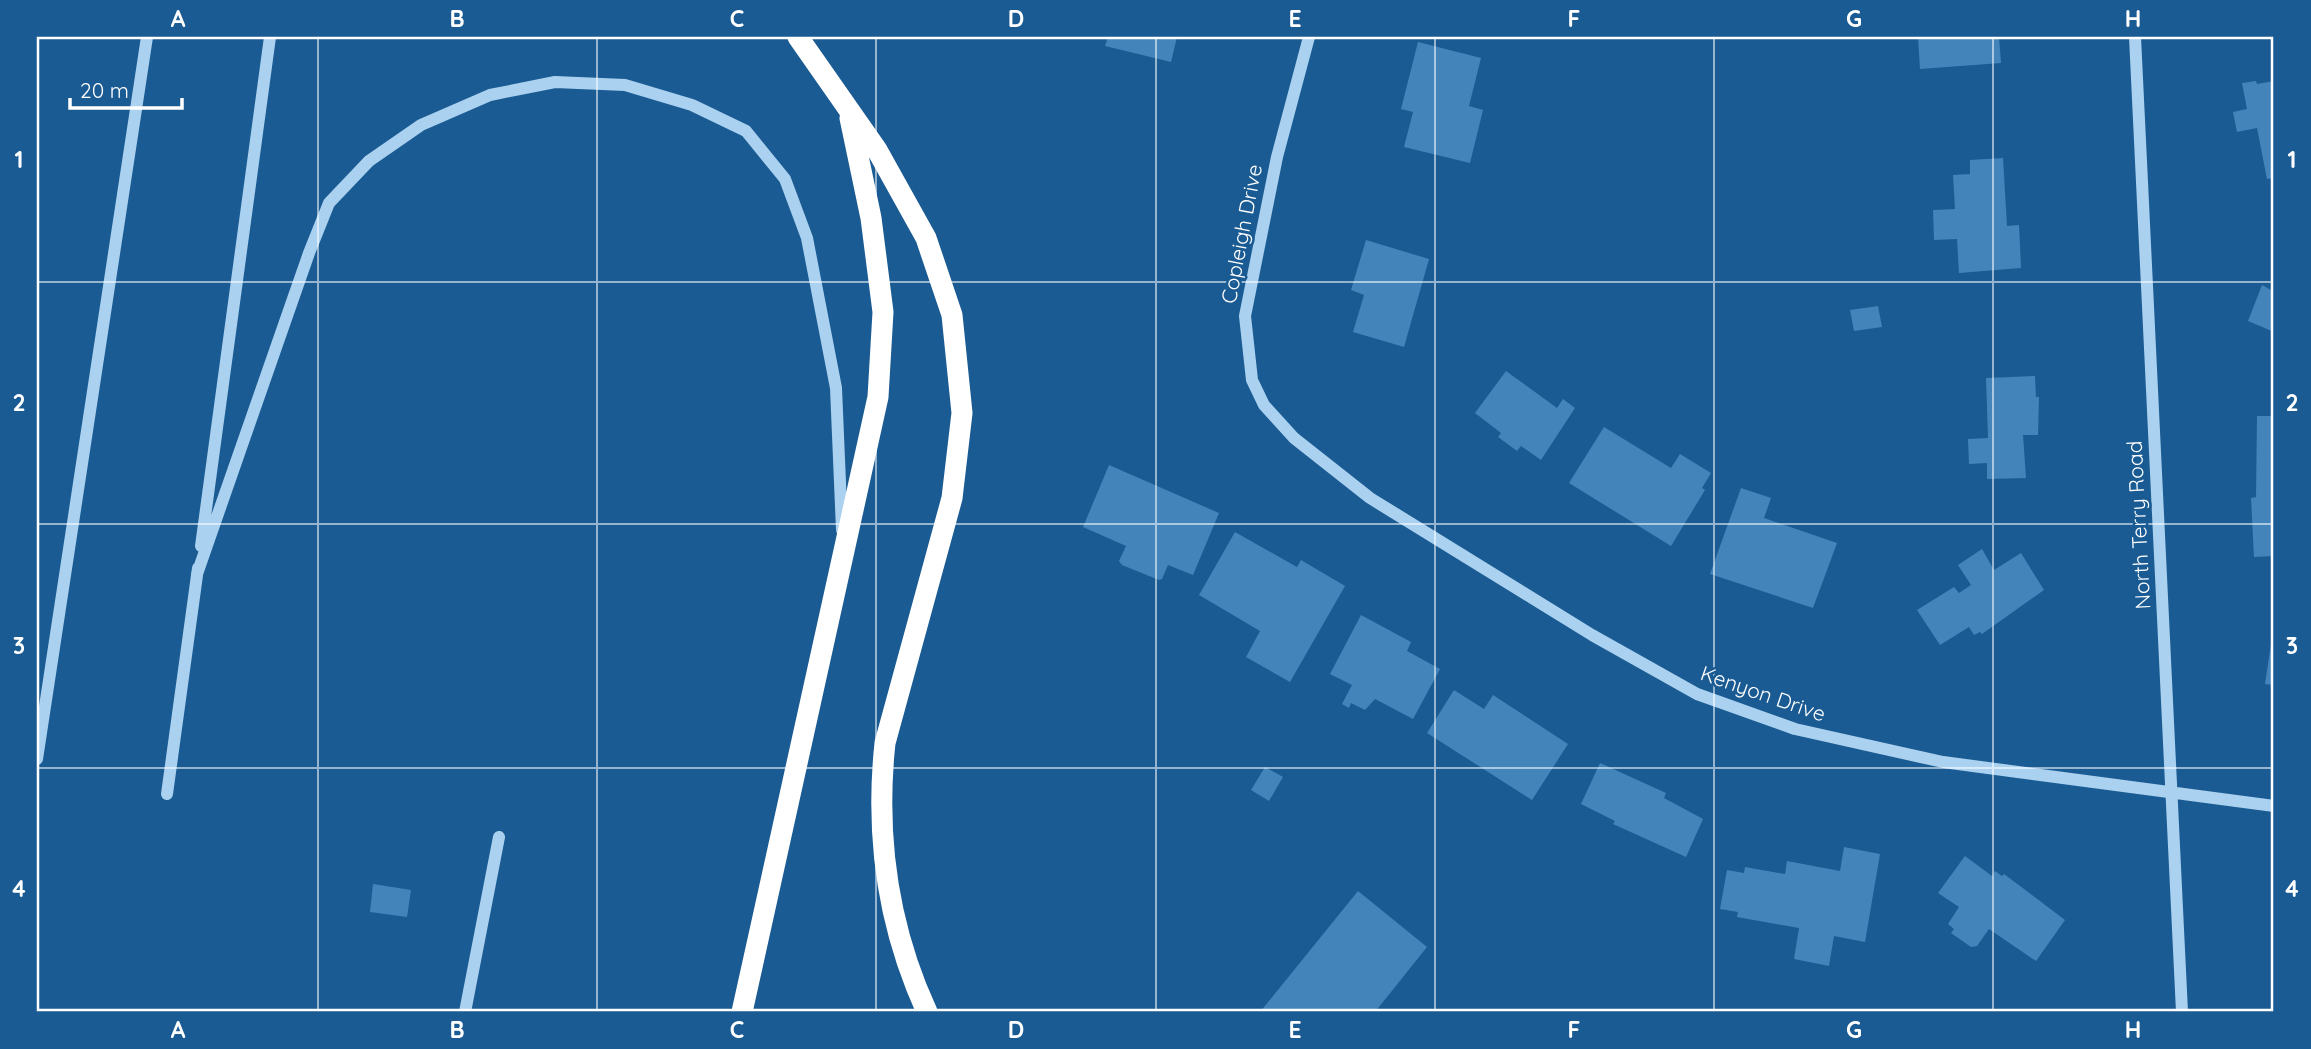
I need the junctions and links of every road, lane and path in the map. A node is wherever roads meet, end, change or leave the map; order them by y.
1 (147, 37) edge
2 (270, 37) edge
3 (798, 37) edge
4 (1309, 37) edge
5 (2135, 37) edge
6 (848, 109) junction
7 (1320, 459) joint
8 (843, 555) junction
9 (197, 574) junction
10 (37, 759) edge
11 (2171, 793) junction
12 (167, 794) dead end
13 (2274, 806) edge
14 (499, 837) dead end
15 (465, 1012) edge
16 (741, 1012) edge
17 (927, 1012) edge
18 (2182, 1012) edge

1 - 10 street
2 - 9 street
3 - 6 highway
4 - 7 street, Copleigh Drive
5 - 11 street, North Terry Road
6 - 8 highway
6 - 17 highway
7 - 11 street, Kenyon Drive
8 - 9 street
8 - 16 highway
9 - 12 street
11 - 13 street, Kenyon Drive
11 - 18 street, North Terry Road
14 - 15 street

